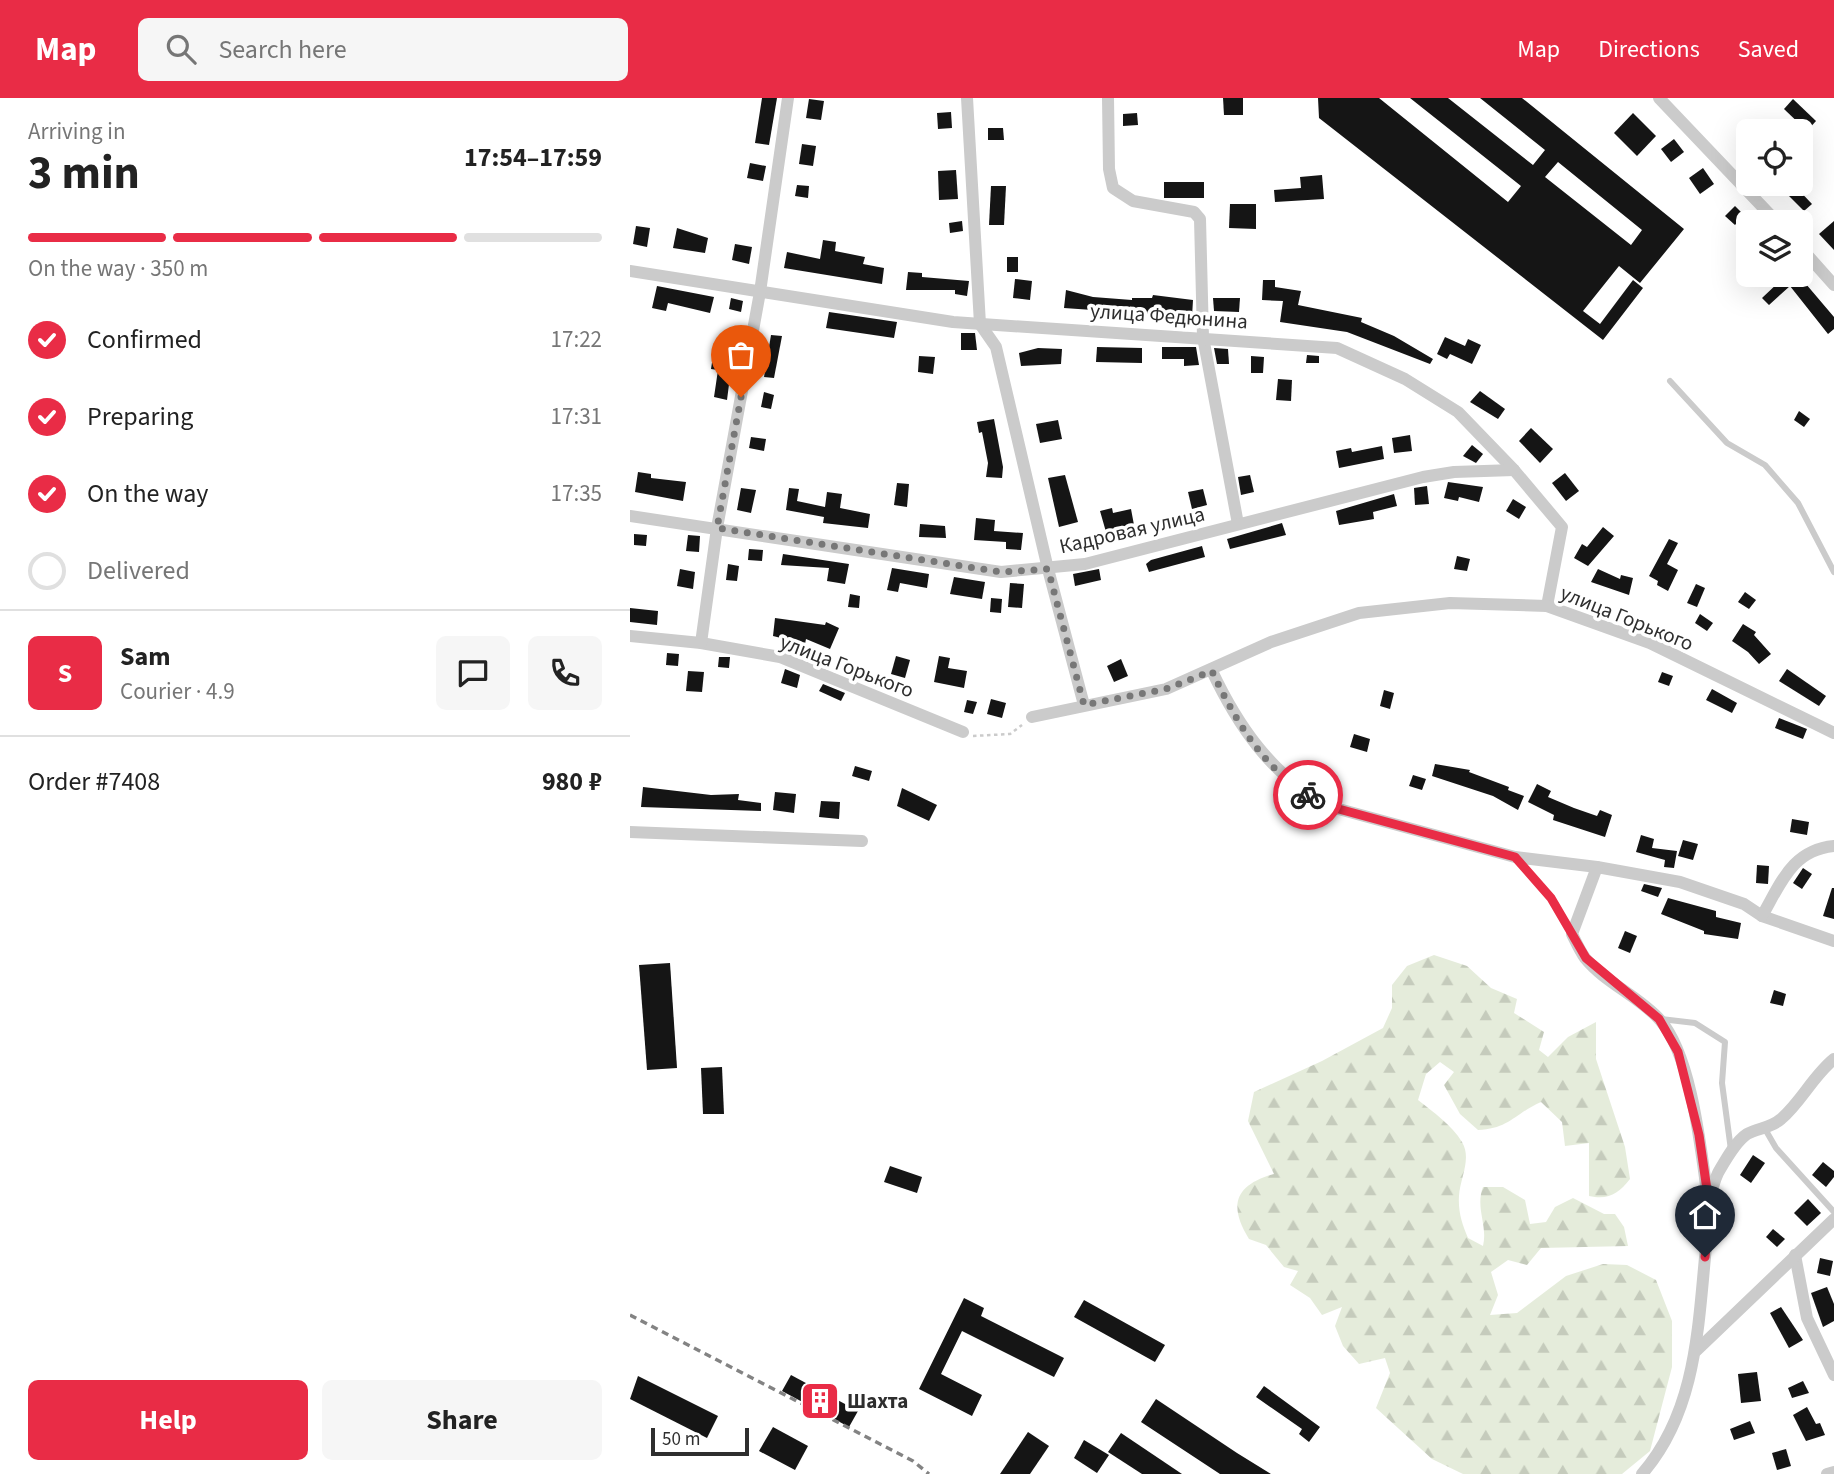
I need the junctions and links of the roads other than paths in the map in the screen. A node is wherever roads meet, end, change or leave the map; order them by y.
1 (788, 98) edge
2 (967, 98) edge
3 (1108, 98) edge
4 (1659, 98) edge
5 (1766, 210) edge
6 (1813, 261) edge
7 (630, 271) edge
8 (1834, 285) edge
9 (760, 292) junction
10 (980, 324) junction
11 (1203, 337) junction
12 (1670, 382) dead end
13 (1514, 470) junction
14 (630, 516) edge
15 (1238, 524) junction
16 (717, 528) junction
17 (1048, 569) junction
18 (1834, 572) edge
19 (1547, 606) junction
20 (630, 636) edge
21 (701, 643) junction
22 (1212, 671) junction
23 (1084, 705) junction
24 (1032, 717) road end
25 (963, 732) road end
26 (1834, 733) edge
27 (630, 832) edge
28 (862, 841) dead end
29 (1834, 846) edge
30 (1515, 857) junction
31 (1597, 866) junction
32 (1762, 916) junction
33 (1572, 934) junction
34 (1834, 942) edge
35 (1659, 1019) junction
36 (1834, 1059) edge
37 (1765, 1129) junction
38 (1731, 1152) junction
39 (1710, 1210) junction
40 (1834, 1212) edge
41 (1834, 1219) edge
42 (1795, 1255) junction
43 (1696, 1351) junction
44 (1834, 1375) edge
45 (1834, 1472) edge
46 (1642, 1474) edge
47 (1827, 1474) edge

1 - 9 street
2 - 10 street
3 - 11 street
4 - 5 street
6 - 8 street
7 - 9 street, улица Федюнина
9 - 10 street, улица Федюнина
9 - 16 street
10 - 11 street, улица Федюнина
10 - 17 street
11 - 13 street, улица Федюнина
11 - 15 street
12 - 18 lane
13 - 15 street, Кадровая улица
13 - 19 street, улица Федюнина
14 - 16 street, Кадровая улица
15 - 17 street, Кадровая улица
16 - 17 street, Кадровая улица
16 - 21 street
17 - 23 street
19 - 22 street, улица Горького
19 - 26 street, улица Горького
20 - 21 street, улица Горького
21 - 25 street, улица Горького
22 - 23 street, улица Горького
22 - 30 street
23 - 24 street, улица Горького
27 - 28 street
29 - 32 street
30 - 31 street
30 - 33 lane
31 - 32 street
31 - 33 street
32 - 34 street
33 - 35 street
35 - 38 lane
35 - 39 street
36 - 37 street
37 - 38 street
37 - 40 lane
38 - 39 street
39 - 43 street
41 - 42 street
42 - 43 street
42 - 44 street
43 - 46 street
45 - 47 street

